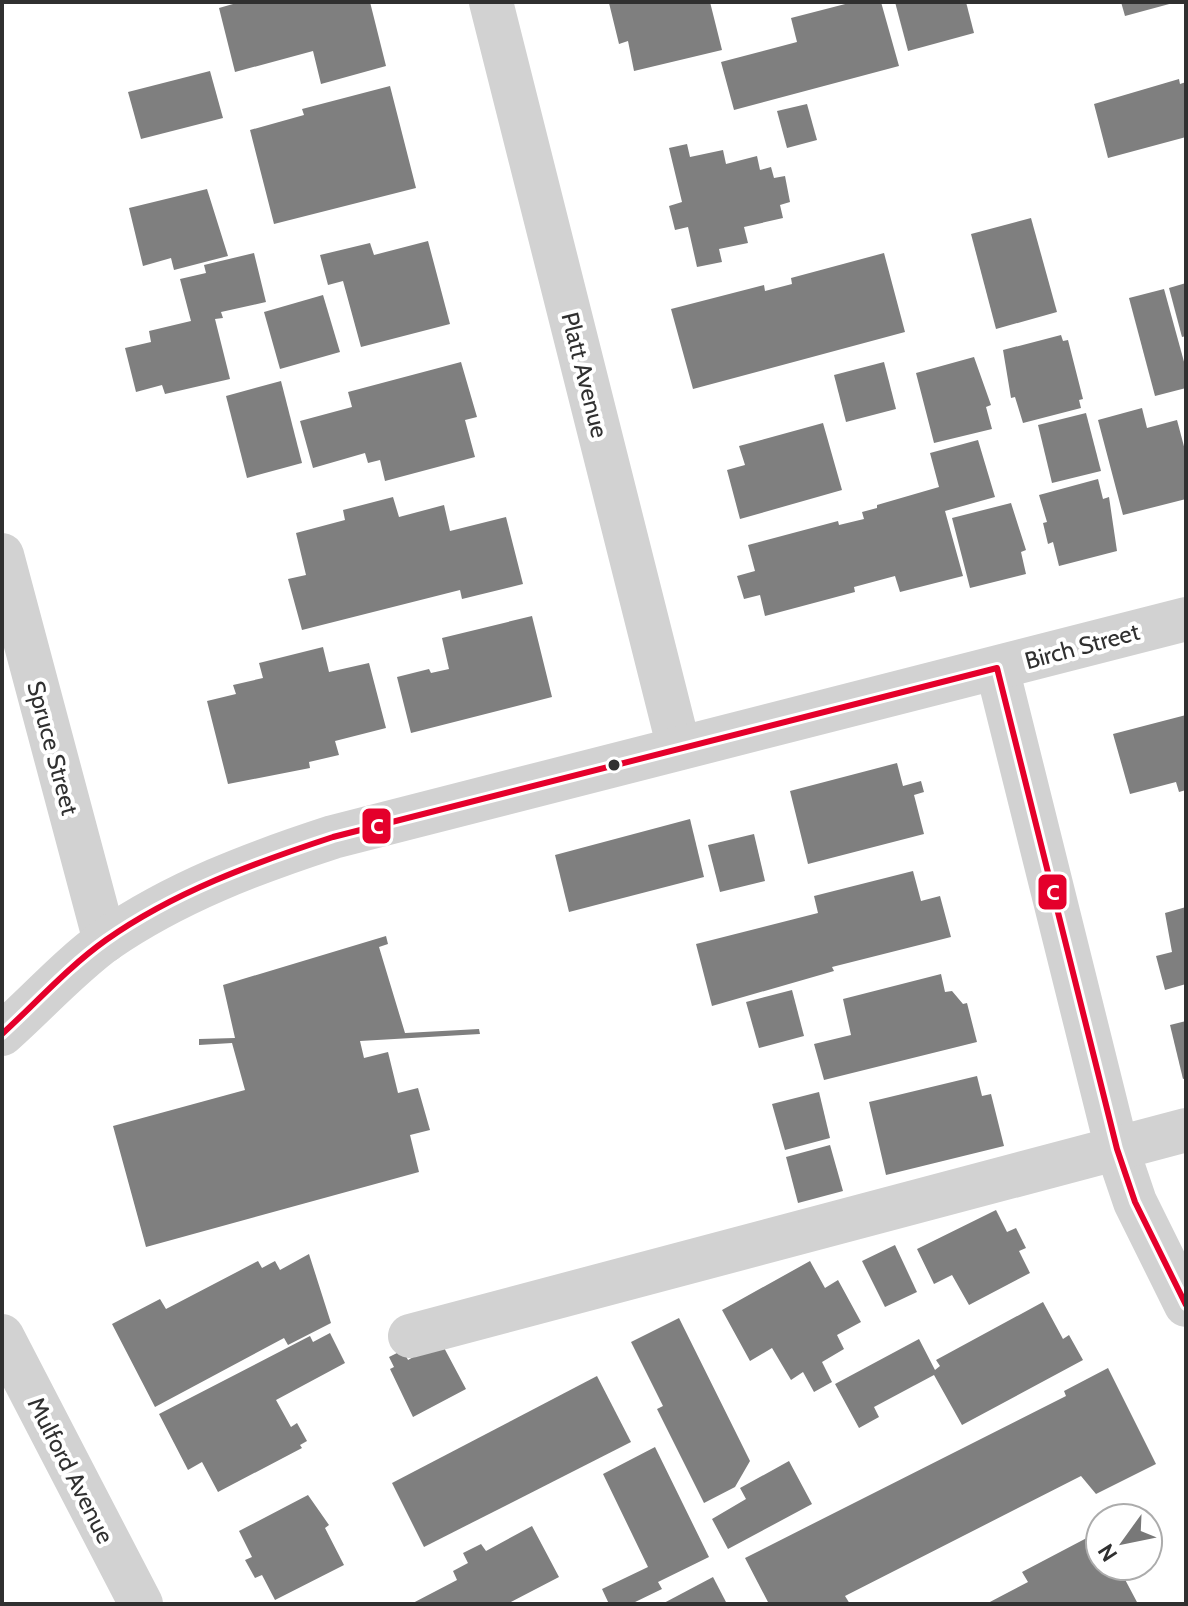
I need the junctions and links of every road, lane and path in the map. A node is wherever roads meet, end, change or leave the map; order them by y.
1 (491, 2) edge
2 (2, 555) edge
3 (1186, 619) edge
4 (997, 668) junction
5 (679, 748) junction
6 (105, 941) junction
7 (2, 1034) edge
8 (1186, 1130) edge
9 (1117, 1149) junction
10 (1186, 1305) edge
11 (2, 1336) edge
12 (410, 1336) dead end
13 (141, 1604) edge

1 - 5 street, Platt Avenue
2 - 6 street, Spruce Street
3 - 4 street, Birch Street
4 - 5 street, Birch Street
4 - 9 street
5 - 6 street, Birch Street
6 - 7 street, Birch Street
8 - 9 street
9 - 10 street
9 - 12 street
11 - 13 street, Mulford Avenue

